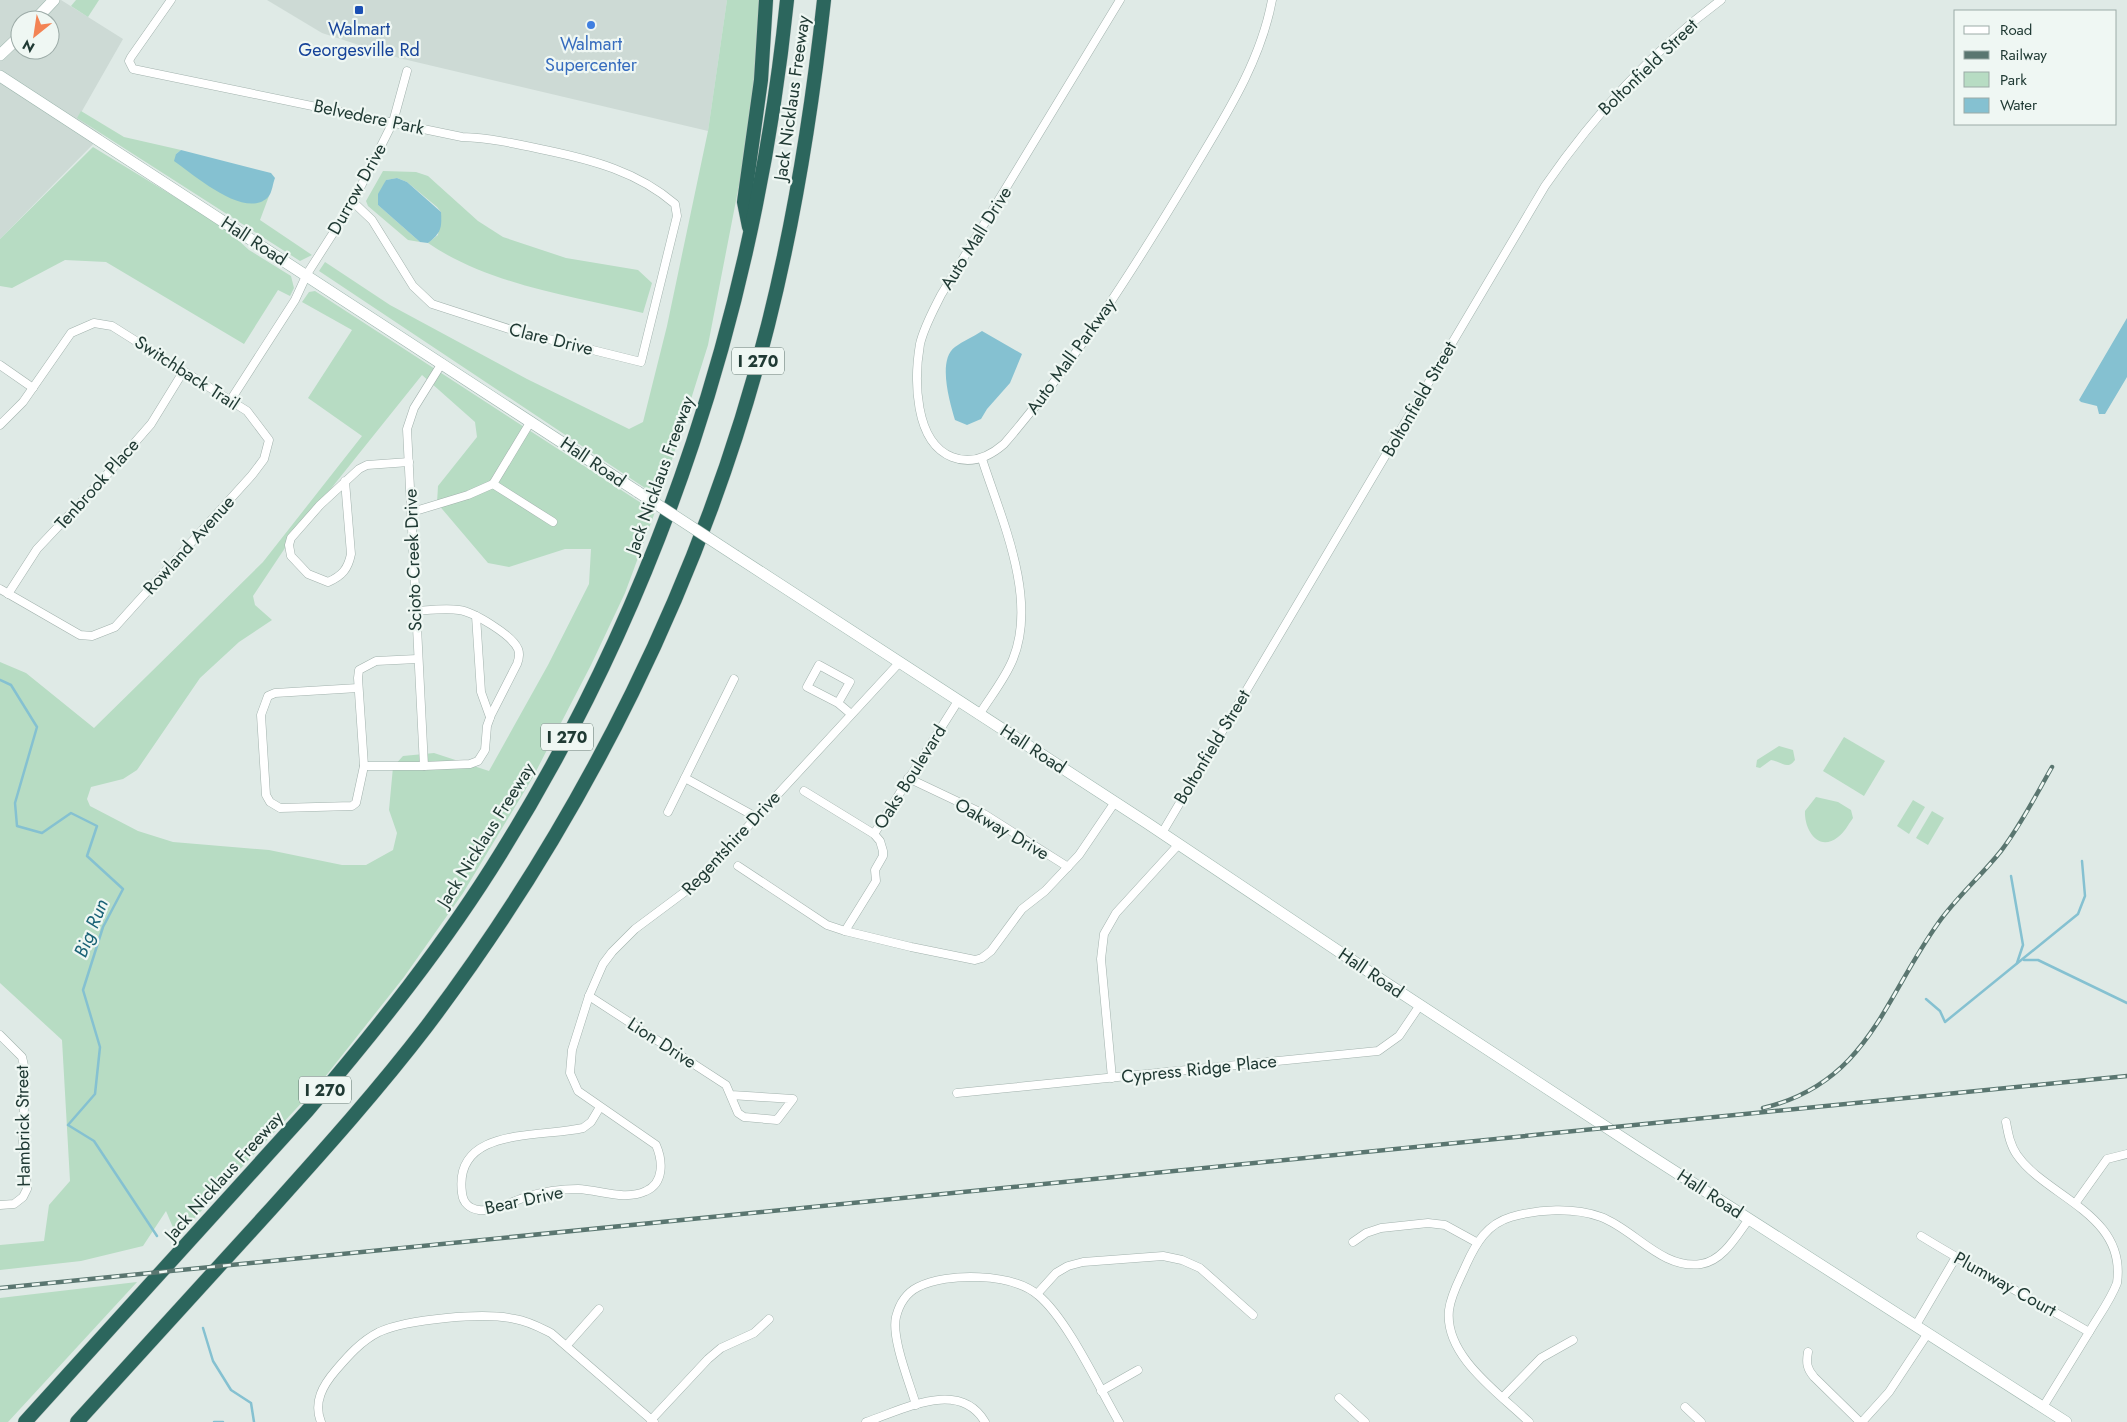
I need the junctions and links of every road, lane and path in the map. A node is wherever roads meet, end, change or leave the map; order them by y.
1 (54, 0) edge
2 (171, 0) edge
3 (766, 0) edge
4 (786, 0) edge
5 (824, 0) edge
6 (834, 0) edge
7 (1120, 0) edge
8 (1272, 0) edge
9 (1721, 0) edge
10 (44, 10) edge
11 (10, 46) edge
12 (0, 55) edge
13 (407, 71) dead end
14 (0, 76) edge
15 (815, 86) junction
16 (394, 122) junction
17 (353, 202) junction
18 (675, 204) joint
19 (750, 232) junction
20 (307, 274) junction
21 (442, 363) junction
22 (0, 365) edge
23 (183, 372) junction
24 (33, 388) junction
25 (230, 400) junction
26 (532, 421) junction
27 (0, 425) edge
28 (269, 440) joint
29 (982, 459) junction
30 (409, 462) junction
31 (345, 481) junction
32 (493, 484) junction
33 (412, 512) junction
34 (553, 522) dead end
35 (0, 589) edge
36 (8, 594) junction
37 (416, 611) junction
38 (476, 616) junction
39 (417, 659) junction
40 (899, 663) junction
41 (734, 679) dead end
42 (358, 688) junction
43 (958, 701) junction
44 (838, 703) junction
45 (851, 714) junction
46 (979, 715) junction
47 (490, 717) junction
48 (364, 766) junction
49 (424, 766) junction
50 (685, 778) junction
51 (908, 778) junction
52 (804, 791) dead end
53 (1115, 802) junction
54 (668, 812) dead end
55 (756, 817) junction
56 (1162, 833) junction
57 (874, 834) junction
58 (1179, 844) junction
59 (738, 866) dead end
60 (1068, 867) junction
61 (844, 931) junction
62 (589, 996) junction
63 (1420, 1006) junction
64 (0, 1035) edge
65 (1112, 1078) junction
66 (956, 1093) dead end
67 (731, 1095) junction
68 (600, 1108) junction
69 (2006, 1122) dead end
70 (2127, 1154) edge
71 (650, 1189) joint
72 (2077, 1201) junction
73 (0, 1205) edge
74 (1749, 1219) junction
75 (1920, 1236) dead end
76 (1354, 1242) dead end
77 (1476, 1242) junction
78 (1956, 1257) junction
79 (1037, 1294) junction
80 (599, 1309) dead end
81 (1253, 1315) dead end
82 (769, 1319) dead end
83 (1916, 1325) junction
84 (2090, 1332) junction
85 (1928, 1333) junction
86 (1573, 1340) dead end
87 (566, 1345) junction
88 (1808, 1352) dead end
89 (1138, 1370) dead end
90 (1101, 1392) junction
91 (1503, 1397) junction
92 (1339, 1398) dead end
93 (916, 1405) junction
94 (1685, 1407) dead end
95 (2043, 1407) junction
96 (320, 1418) edge
97 (653, 1421) edge
98 (25, 1422) edge
99 (77, 1422) edge
100 (866, 1422) edge
101 (985, 1422) edge
102 (1119, 1422) edge
103 (1365, 1422) edge
104 (1529, 1422) edge
105 (1702, 1422) edge
106 (1861, 1422) edge
107 (2066, 1422) edge

1 - 10 main road
2 - 16 street, Belvedere Park
3 - 19 highway
4 - 19 highway, Jack Nicklaus Freeway / I 270
5 - 15 highway, Jack Nicklaus Freeway / I 270
6 - 15 highway
7 - 29 street, Auto Mall Drive
8 - 29 street, Auto Mall Parkway
9 - 56 street, Boltonfield Street
11 - 12 main road
13 - 16 street, Durrow Drive
14 - 20 main road, Hall Road
15 - 99 highway, Jack Nicklaus Freeway / I 270
16 - 17 street, Durrow Drive
16 - 18 street, Belvedere Park
17 - 18 street, Clare Drive
17 - 20 street, Durrow Drive
19 - 98 highway, Jack Nicklaus Freeway / I 270
20 - 21 main road, Hall Road
20 - 25 street, Durrow Drive
21 - 26 main road, Hall Road
21 - 30 street, Scioto Creek Drive
22 - 24 street
23 - 24 street, Switchback Trail
23 - 25 street, Switchback Trail
23 - 36 street, Tenbrook Place
24 - 27 street
25 - 28 street, Switchback Trail
26 - 32 street
26 - 40 main road, Hall Road, bridge
28 - 36 street, Rowland Avenue
29 - 46 street
30 - 31 street
30 - 33 street, Scioto Creek Drive
31 - 31 street
32 - 33 street
32 - 34 street
33 - 37 street, Scioto Creek Drive
35 - 36 street
37 - 38 street
37 - 39 street, Scioto Creek Drive
38 - 47 street
38 - 47 street
39 - 42 street
39 - 49 street, Scioto Creek Drive
40 - 43 main road, Hall Road
40 - 45 street, Regentshire Drive
41 - 50 street
42 - 48 street
42 - 48 street
43 - 46 main road, Hall Road
43 - 51 street, Oaks Boulevard
44 - 44 street
44 - 45 street
45 - 55 street, Regentshire Drive
46 - 53 main road, Hall Road
47 - 49 street
48 - 49 street
50 - 54 street
50 - 55 street
51 - 57 street, Oaks Boulevard
51 - 60 street, Oakway Drive
52 - 57 street
53 - 56 main road, Hall Road
53 - 60 street
55 - 62 street, Regentshire Drive
56 - 58 main road, Hall Road
57 - 61 street, Oaks Boulevard
58 - 63 main road, Hall Road
58 - 65 street
59 - 61 street
60 - 61 street
62 - 67 street, Lion Drive
62 - 68 street, Regentshire Drive
63 - 65 street, Cypress Ridge Place
63 - 74 main road, Hall Road
64 - 73 street, Hambrick Street
65 - 66 street, Cypress Ridge Place
67 - 67 street, Lion Drive
68 - 71 street, Regentshire Drive
68 - 71 street, Bear Drive
69 - 72 street
70 - 72 street
72 - 84 street
74 - 77 street
74 - 83 main road, Hall Road
75 - 78 street, Plumway Court
76 - 77 street
77 - 91 street
78 - 83 street
78 - 84 street, Plumway Court
79 - 81 street
79 - 90 street
79 - 93 street
80 - 87 street
82 - 97 street
83 - 85 main road, Hall Road
84 - 95 street
85 - 95 main road, Hall Road
85 - 106 street
86 - 91 street
87 - 96 street
87 - 97 street
88 - 106 street
89 - 90 street
90 - 102 street
91 - 104 street
92 - 103 street
93 - 100 street
93 - 101 street
94 - 105 street
95 - 107 main road, Hall Road

